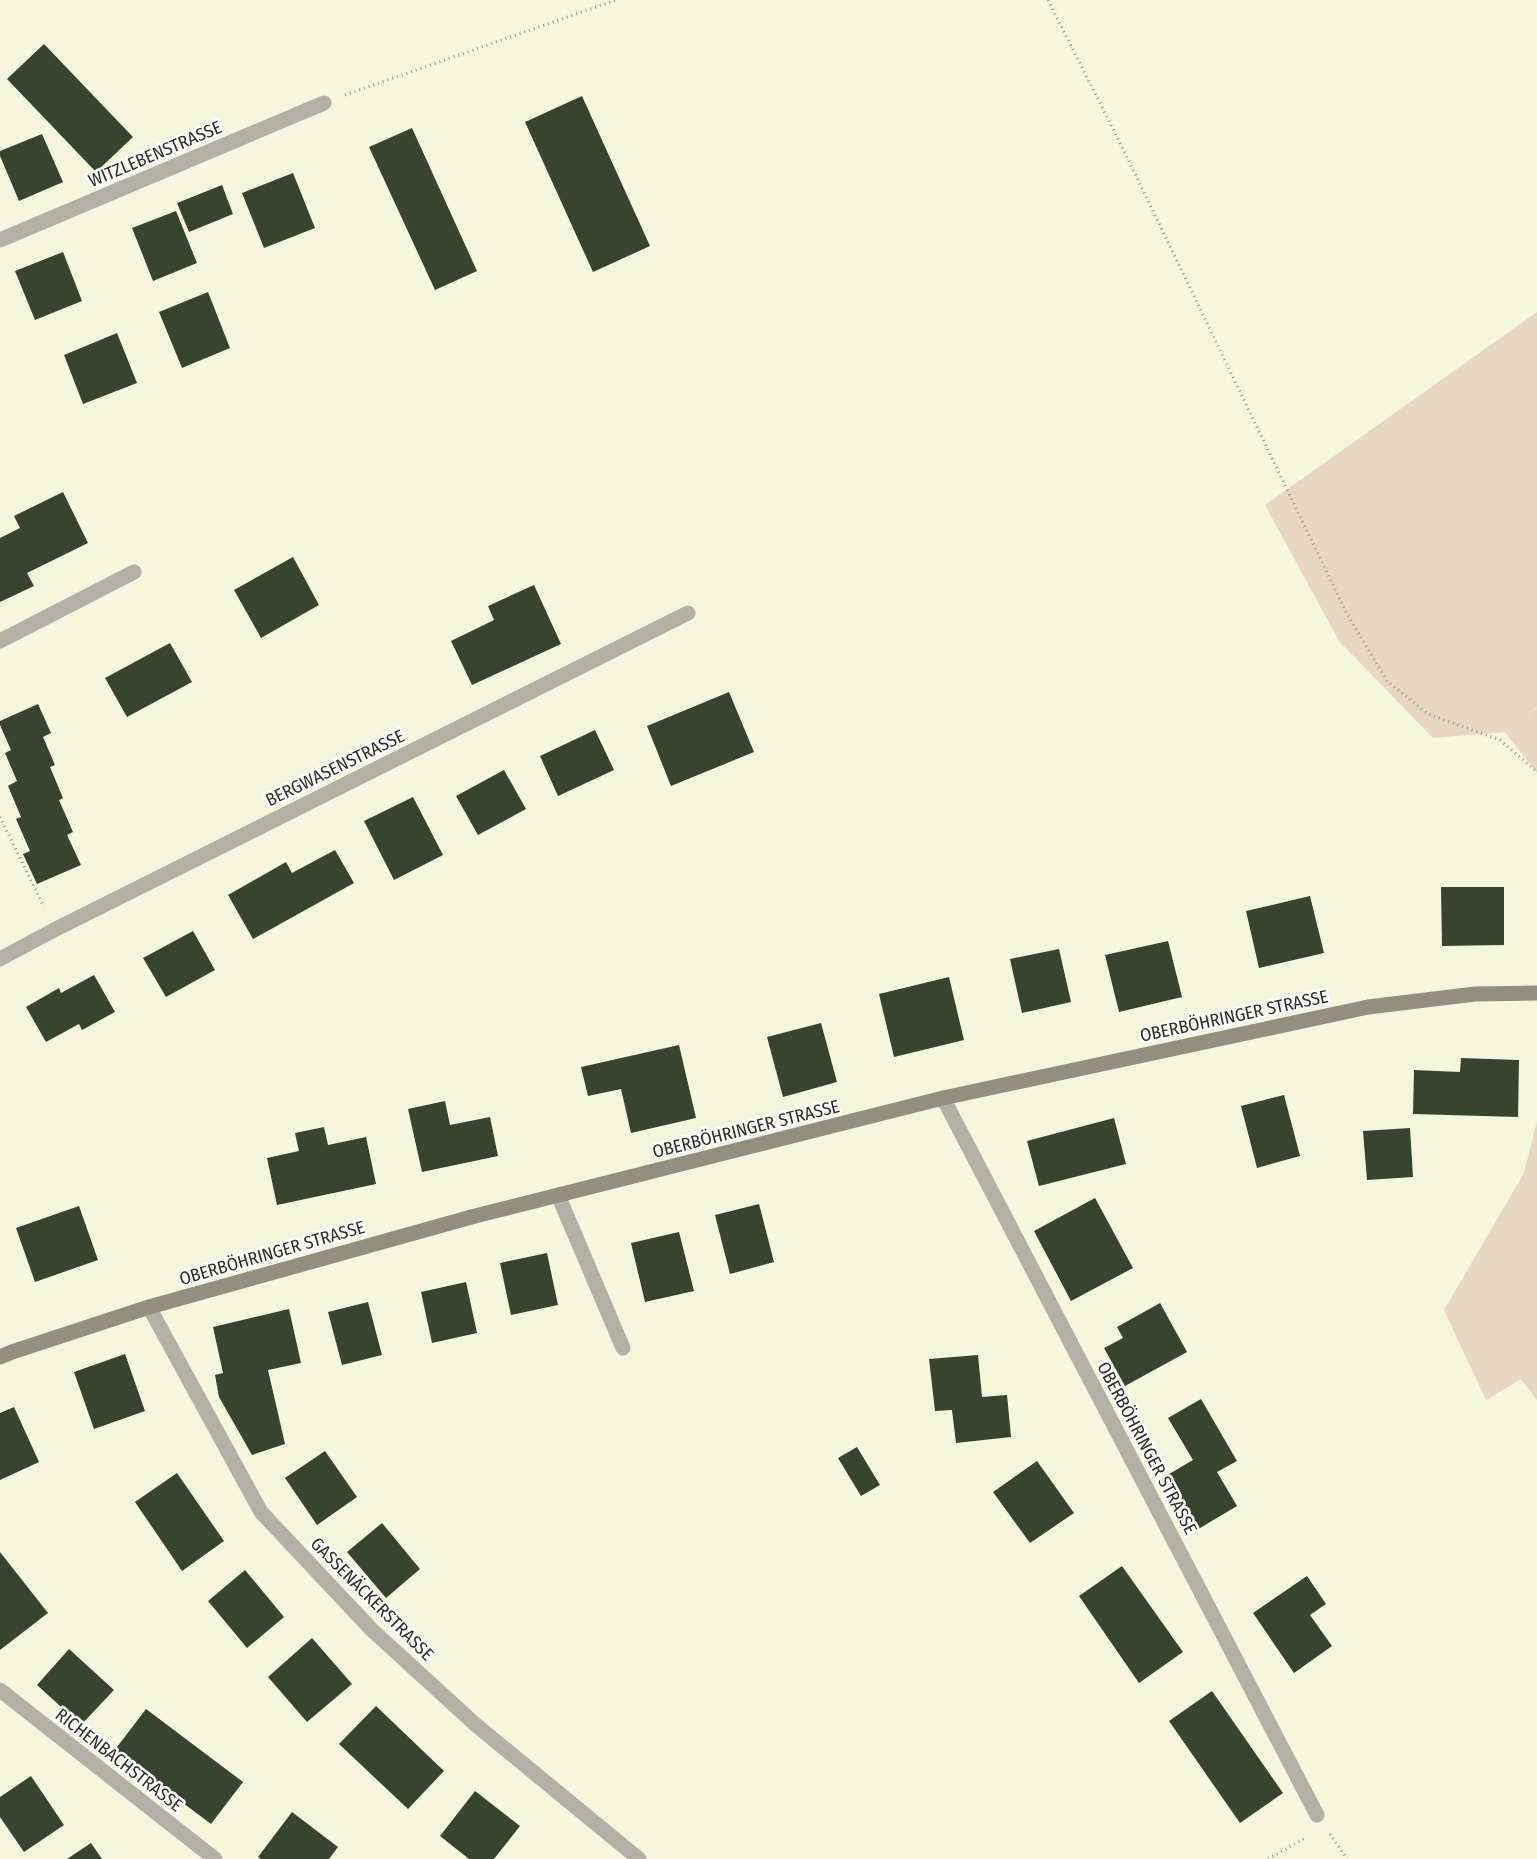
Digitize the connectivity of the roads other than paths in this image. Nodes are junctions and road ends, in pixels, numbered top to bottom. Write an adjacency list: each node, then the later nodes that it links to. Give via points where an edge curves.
1 (324, 103): 2 (street, WITZLEBENSTRASSE)
2 (0, 240)
3 (134, 572): 5 (street)
4 (688, 614): 6 (street, BERGWASENSTRASSE)
5 (0, 641)
6 (0, 959)
7 (1537, 993): 8 (street, OBERBÖHRINGER STRASSE, via 1475,994 1368,1007)
8 (943, 1098): 9 (street, OBERBÖHRINGER STRASSE); 14 (street, OBERBÖHRINGER STRASSE)
9 (558, 1195): 10 (street, OBERBÖHRINGER STRASSE); 11 (street)
10 (148, 1307): 12 (street, OBERBÖHRINGER STRASSE); 16 (street, GASSENÄCKERSTRASSE, via 262,1512 372,1630 476,1725)
11 (623, 1348)
12 (0, 1357)
13 (0, 1690): 15 (street, RICHENBACHSTRASSE)
14 (1317, 1815)
15 (209, 1857)
16 (638, 1859)

